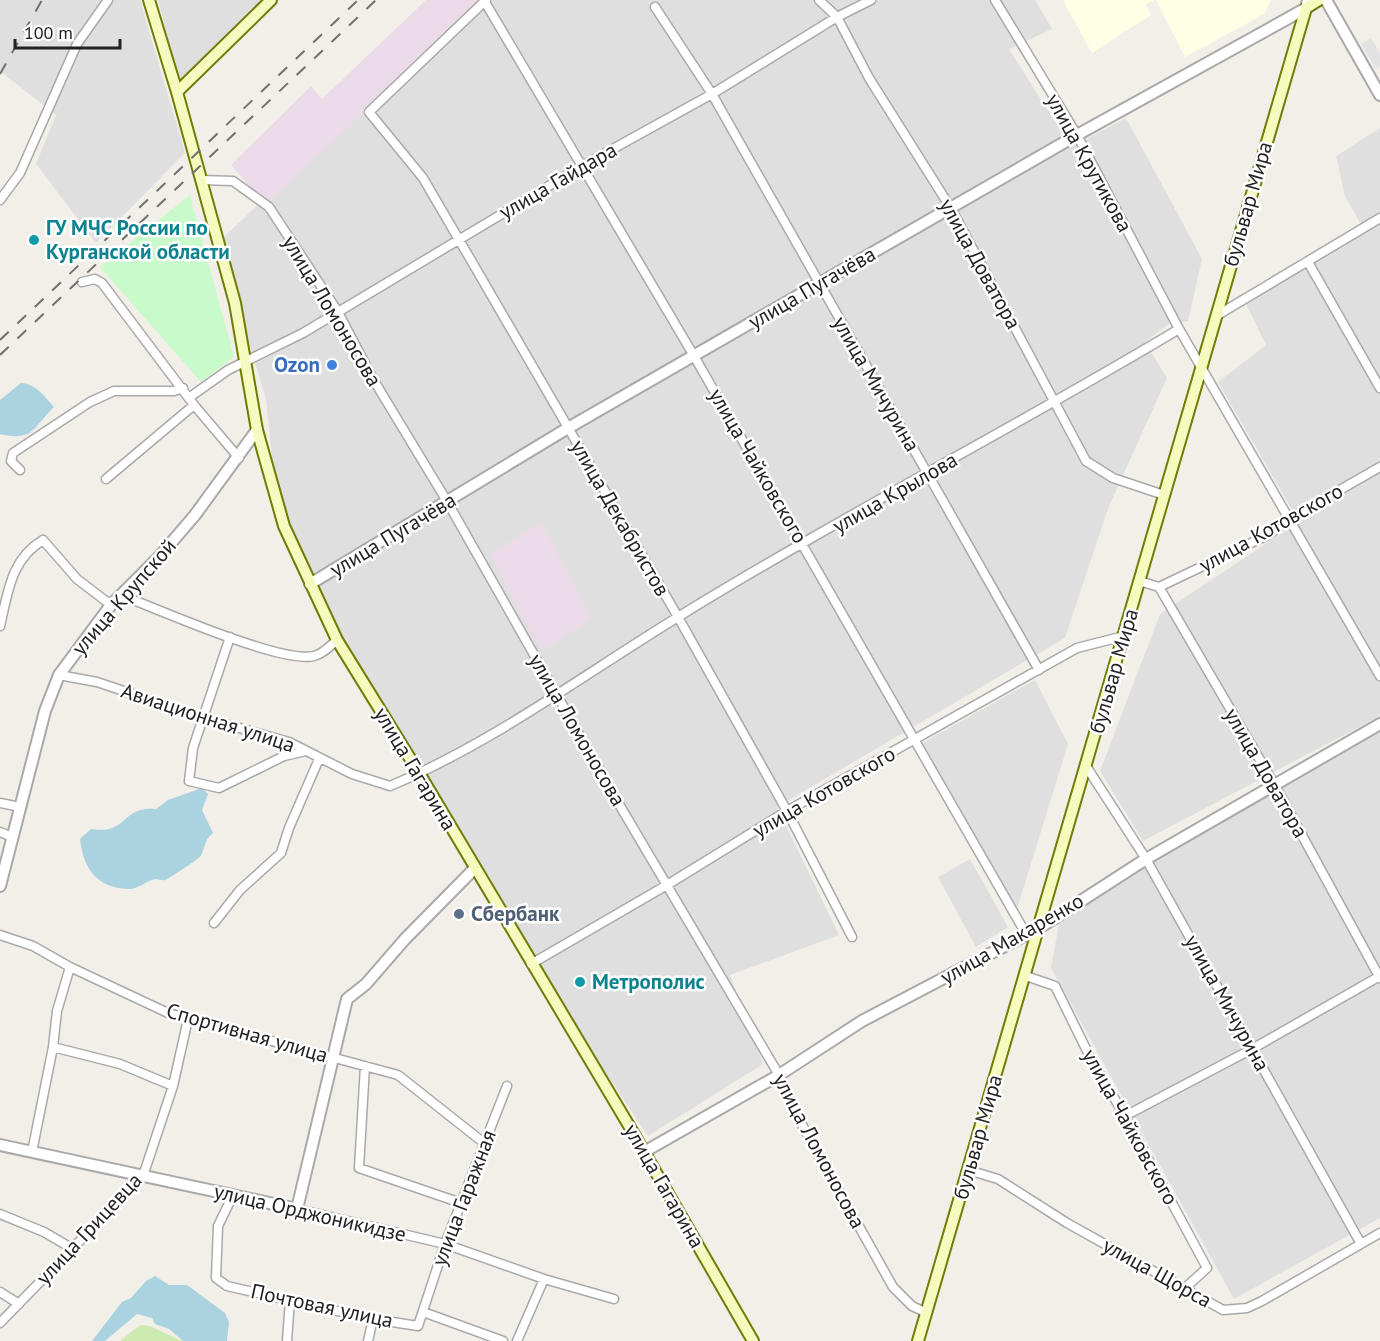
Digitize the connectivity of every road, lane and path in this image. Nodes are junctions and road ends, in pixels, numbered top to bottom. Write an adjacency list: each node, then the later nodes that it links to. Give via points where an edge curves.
1 (108, 0): 19 (street, via 77,44 20,173)
2 (149, 0): 13 (main road, улица Гагарина)
3 (271, 0): 13 (main road)
4 (819, 0): 12 (street, улица Доватора)
5 (871, 0): 12 (street, улица Гайдара)
6 (994, 0): 16 (street, улица Крутикова)
7 (1319, 0): 10 (main road, улица Пугачёва)
8 (1326, 0): 15 (street)
9 (486, 1): 17 (street, улица Чайковского); 22 (street, улица Декабристов, via 369,112 423,178)
10 (1307, 4): 16 (street, улица Пугачёва); 27 (main road, бульвар Мира)
11 (655, 7): 14 (street, улица Мичурина)
12 (837, 17): 14 (street, улица Гайдара); 20 (street, улица Доватора, via 869,78)
13 (177, 92): 18 (main road, улица Гагарина)
14 (712, 94): 17 (street, улица Гайдара); 25 (street, улица Мичурина)
15 (1380, 95)
16 (1077, 135): 20 (street, улица Пугачёва); 28 (street, улица Крутикова)
17 (582, 166): 22 (street, улица Гайдара); 29 (street, улица Чайковского)
18 (201, 180): 26 (street, улица Ломоносова, via 233,181 269,207); 30 (main road, улица Гагарина, via 235,303)
19 (0, 200)
20 (952, 210): 25 (street, улица Пугачёва); 35 (street, улица Доватора)
21 (1380, 218): 23 (street)
22 (459, 240): 26 (street, улица Гайдара); 37 (street, улица Декабристов)
23 (1308, 262): 27 (street); 33 (street)
24 (82, 282): 32 (street, via 95,279 102,283)
25 (819, 283): 29 (street, улица Пугачёва); 42 (street, улица Мичурина)
26 (338, 312): 30 (street, улица Гайдара); 45 (street, улица Ломоносова, via 373,379)
27 (1216, 316): 31 (main road, бульвар Мира)
28 (1179, 329): 31 (street); 35 (street, улица Крылова)
29 (694, 356): 37 (street, улица Пугачёва); 47 (street, улица Чайковского)
30 (246, 362): 34 (street, улица Гайдара, via 228,369); 38 (main road, улица Гагарина)
31 (1201, 368): 44 (main road, бульвар Мира); 46 (street)
32 (183, 388): 34 (street); 41 (street, via 114,391 90,402 13,453 11,461)
33 (1380, 388)
34 (190, 397): 36 (street)
35 (1055, 404): 42 (street, улица Крылова); 44 (street, улица Доватора, via 1086,461 1113,477)
36 (194, 405): 39 (street); 43 (street)
37 (568, 428): 45 (street, улица Пугачёва); 55 (street, улица Декабристов)
38 (257, 430): 39 (street, улица Крупской); 51 (main road, улица Гагарина, via 284,526)
39 (239, 458): 53 (street, улица Крупской, via 159,557)
40 (1380, 466): 46 (street, улица Котовского)
41 (20, 470)
42 (927, 474): 47 (street, улица Крылова); 60 (street, улица Мичурина)
43 (106, 479)
44 (1164, 495): 50 (main road, бульвар Мира)
45 (448, 503): 51 (street, улица Пугачёва); 63 (street, улица Ломоносова)
46 (1289, 519): 52 (street, улица Котовского, via 1261,539); 62 (street)
47 (803, 545): 55 (street, улица Крылова); 66 (street, улица Чайковского)
48 (0, 576): 49 (street)
49 (12, 576): 54 (street, via 28,549 43,540 77,579); 56 (street)
50 (1140, 581): 52 (street); 57 (main road, бульвар Мира)
51 (310, 584): 59 (main road, улица Гагарина)
52 (1160, 587): 71 (street, улица Доватора)
53 (121, 595): 54 (street, улица Крупской); 58 (street)
54 (111, 605): 61 (street, улица Крупской)
55 (678, 617): 63 (street, улица Крылова); 74 (street, улица Декабристов)
56 (0, 626)
57 (1124, 636): 60 (street, улица Котовского, via 1077,648); 69 (main road, бульвар Мира)
58 (230, 638): 59 (street, via 307,657 319,654); 64 (street)
59 (337, 640): 70 (main road, улица Гагарина)
60 (1039, 670): 66 (street, улица Котовского)
61 (59, 675): 64 (street, Авиационная улица, via 97,682); 73 (street, улица Крупской, via 45,711)
62 (1380, 676)
63 (558, 695): 70 (street, улица Крылова); 79 (street, улица Ломоносова)
64 (204, 718): 67 (street, Авиационная улица, via 289,742); 67 (street, via 193,748 189,780 219,788 284,756)
65 (1380, 724): 71 (street, улица Макаренко)
66 (914, 740): 74 (street, улица Котовского); 83 (street, улица Чайковского)
67 (307, 751): 68 (street, Авиационная улица)
68 (319, 759): 70 (street, Авиационная улица, via 390,786); 81 (street, via 281,853 240,890)
69 (1086, 766): 77 (street, улица Мичурина); 82 (main road, бульвар Мира)
70 (420, 773): 78 (main road, улица Гагарина)
71 (1274, 784): 77 (street, улица Макаренко); 89 (street, улица Доватора)
72 (0, 803): 73 (street)
73 (20, 807): 76 (street, улица Крупской)
74 (787, 811): 79 (street, улица Котовского); 85 (street, улица Декабристов)
75 (0, 832): 76 (street)
76 (12, 837): 80 (street, улица Крупской)
77 (1146, 859): 82 (street, улица Макаренко); 92 (street, улица Мичурина)
78 (474, 869): 86 (main road, улица Гагарина); 93 (street, via 366,984 347,999)
79 (667, 885): 86 (street, улица Котовского); 95 (street, улица Ломоносова)
80 (0, 886)
81 (214, 923)
82 (1039, 928): 83 (street, улица Макаренко); 88 (main road, бульвар Мира)
83 (1026, 934): 95 (street, улица Макаренко, via 862,1021)
84 (0, 935): 87 (street, Спортивная улица, via 33,945)
85 (852, 936)
86 (531, 964): 102 (main road, улица Гагарина)
87 (70, 967): 90 (street, Спортивная улица); 91 (street, via 57,1011)
88 (1026, 976): 98 (street, улица Чайковского, via 1055,986); 103 (main road, бульвар Мира)
89 (1380, 977): 92 (street)
90 (188, 1019): 93 (street, Спортивная улица); 96 (street, улица Грицевца)
91 (53, 1047): 96 (street, via 120,1064); 101 (street)
92 (1252, 1049): 98 (street); 111 (street, улица Мичурина)
93 (331, 1056): 94 (street, Спортивная улица); 107 (street)
94 (365, 1066): 99 (street, Спортивная улица, via 398,1075); 106 (street, via 359,1168)
95 (779, 1075): 102 (street, улица Макаренко); 120 (street, улица Ломоносова, via 801,1123 893,1287 912,1306)
96 (173, 1086): 104 (street, улица Грицевца)
97 (507, 1086): 99 (street, улица Гаражная)
98 (1125, 1116): 114 (street, улица Чайковского, via 1207,1268)
99 (484, 1143): 106 (street, улица Гаражная)
100 (0, 1145): 101 (street, улица Орджоникидзе)
101 (32, 1152): 104 (street, улица Орджоникидзе)
102 (644, 1152): 127 (main road, улица Гагарина)
103 (968, 1170): 114 (street, улица Щорса, via 998,1179 1067,1223); 120 (main road, бульвар Мира)
104 (143, 1176): 105 (street, улица Орджоникидзе); 112 (street, улица Грицевца)
105 (233, 1195): 107 (street, улица Орджоникидзе); 117 (street, Почтовая улица, via 218,1226 216,1278 227,1286)
106 (461, 1203): 110 (street, улица Гаражная)
107 (297, 1209): 110 (street, улица Орджоникидзе)
108 (0, 1214): 112 (street)
109 (1380, 1233): 111 (street, улица Щорса)
110 (445, 1244): 113 (street, улица Орджоникидзе); 119 (street, улица Гаражная)
111 (1361, 1244): 114 (street, улица Щорса, via 1247,1308 1223,1310)
112 (73, 1249): 118 (street, улица Грицевца)
113 (544, 1279): 116 (street, улица Орджоникидзе); 126 (street)
114 (1185, 1288)
115 (0, 1292): 118 (street)
116 (614, 1299)
117 (290, 1300): 121 (street, Почтовая улица); 123 (street)
118 (19, 1304): 122 (street, улица Грицевца)
119 (423, 1312): 121 (street, Почтовая улица, via 418,1326); 125 (street, Почтовая улица)
120 (927, 1313): 128 (main road, бульвар Мира)
121 (373, 1319): 124 (street)
122 (0, 1323)
123 (288, 1341)
124 (368, 1341)
125 (503, 1341)
126 (517, 1341)
127 (753, 1341)
128 (918, 1341)

